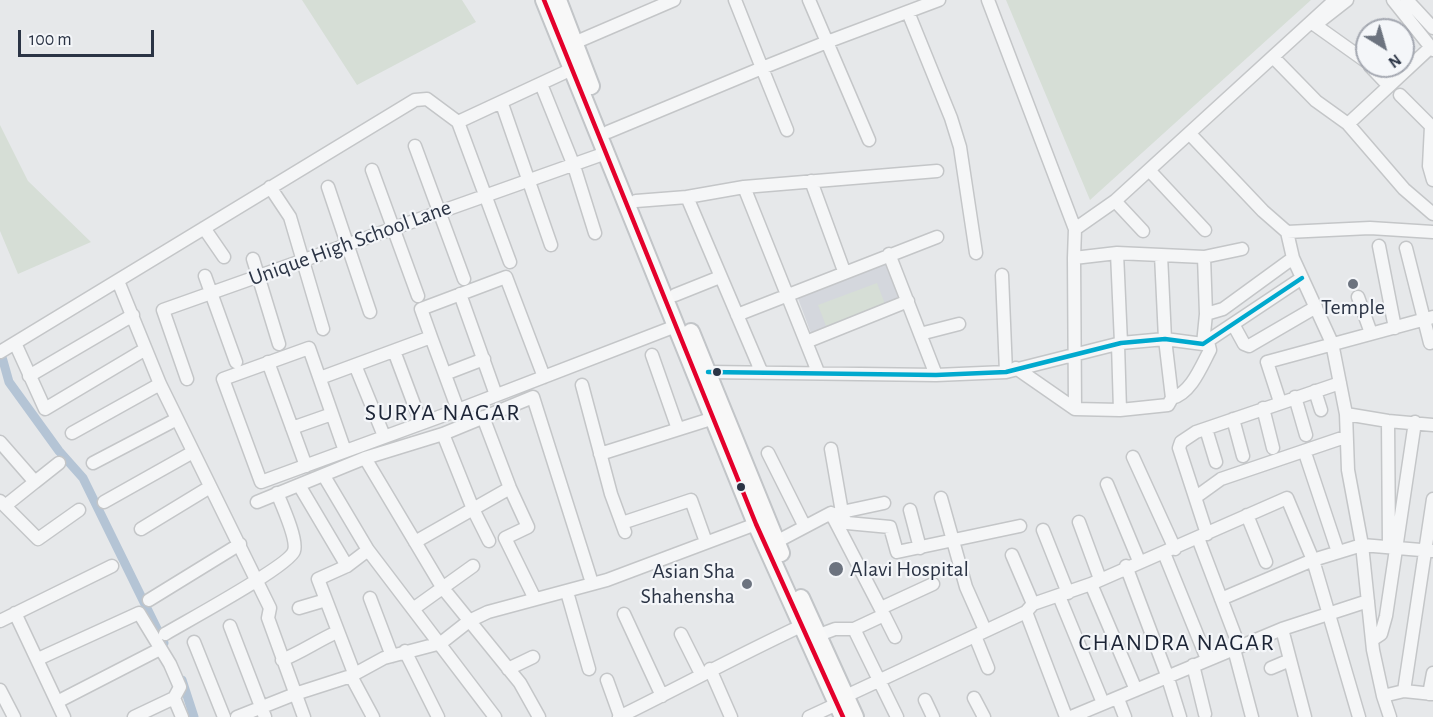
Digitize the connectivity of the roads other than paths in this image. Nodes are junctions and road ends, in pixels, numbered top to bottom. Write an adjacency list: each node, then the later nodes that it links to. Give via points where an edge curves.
1 (544, 0): 20 (main road)
2 (558, 0): 15 (main road)
3 (674, 0): 15 (street)
4 (735, 0): 19 (street)
5 (809, 0): 14 (street)
6 (939, 0): 12 (street)
7 (988, 0): 52 (street)
8 (1335, 0): 18 (street)
9 (1347, 0): 17 (street, via 1315,25)
10 (1393, 0): 16 (street)
11 (1407, 0): 13 (street)
12 (908, 12): 14 (street); 64 (street, via 957,138)
13 (1433, 28)
14 (827, 42): 19 (street); 31 (street)
15 (574, 44): 29 (main road)
16 (1432, 48): 23 (street)
17 (1355, 53)
18 (1273, 57): 27 (street, via 1316,101); 30 (street)
19 (762, 68): 28 (street); 29 (street)
20 (572, 69): 22 (street); 33 (main road)
21 (1381, 78): 23 (street)
22 (541, 84): 25 (street); 34 (street)
23 (1389, 86): 27 (street)
24 (1400, 95): 38 (street, via 1431,126 1429,166)
25 (502, 104): 26 (street); 39 (street)
26 (458, 122): 41 (street, via 422,98); 44 (street)
27 (1348, 124): 49 (street, via 1404,189)
28 (788, 130)
29 (608, 132): 46 (main road)
30 (1190, 134): 36 (street); 55 (street, via 1261,210)
31 (869, 140)
32 (416, 146): 48 (street)
33 (606, 153): 34 (street, Unique High School Lane); 76 (main road)
34 (574, 166): 39 (street, Unique High School Lane); 57 (street)
35 (372, 170): 51 (street)
36 (1149, 170): 47 (street); 53 (street)
37 (937, 171): 40 (street)
38 (1433, 180)
39 (529, 181): 44 (street, Unique High School Lane); 60 (street)
40 (811, 181): 43 (street); 75 (street)
41 (270, 187): 50 (street); 73 (street, via 290,217)
42 (328, 187): 59 (street)
43 (744, 187): 45 (street); 87 (street)
44 (484, 195): 48 (street, Unique High School Lane); 74 (street)
45 (687, 197): 46 (street); 80 (street)
46 (636, 201): 76 (main road)
47 (1115, 201): 52 (street); 54 (street)
48 (439, 212): 51 (street, Unique High School Lane); 82 (street)
49 (1433, 214)
50 (204, 228): 68 (street); 83 (street)
51 (394, 229): 59 (street, Unique High School Lane); 88 (street)
52 (1075, 229): 70 (street)
53 (1205, 230)
54 (1143, 231)
55 (1287, 232): 56 (street, via 1370,228); 71 (street)
56 (1433, 232)
57 (595, 233)
58 (937, 237): 66 (street)
59 (348, 244): 73 (street, Unique High School Lane); 92 (street)
60 (551, 245)
61 (1379, 246): 100 (street)
62 (1406, 248): 96 (street)
63 (1242, 249): 69 (street)
64 (976, 253)
65 (1117, 253): 67 (street); 70 (street); 111 (street)
66 (890, 254): 75 (street); 90 (street)
67 (1161, 255): 69 (street); 105 (street)
68 (224, 257)
69 (1204, 257): 93 (street)
70 (1074, 258): 116 (street)
71 (1293, 258): 81 (street); 93 (street, via 1223,309)
72 (253, 259): 79 (street)
73 (301, 260): 79 (street, Unique High School Lane); 101 (street)
74 (510, 262)
75 (844, 271): 87 (street)
76 (659, 274): 86 (main road); 99 (main road)
77 (1002, 275): 122 (street)
78 (205, 276): 84 (street)
79 (256, 277): 84 (street, Unique High School Lane); 110 (street)
80 (720, 277): 86 (street); 95 (street)
81 (1302, 278): 91 (street); 98 (street)
82 (464, 279)
83 (118, 281): 94 (street); 107 (street)
84 (210, 293): 119 (street); 131 (street, Unique High School Lane, via 163,310)
85 (460, 294): 104 (street, via 421,309); 118 (street); 129 (street, via 506,277)
86 (675, 295): 124 (main road)
87 (787, 295): 95 (street); 106 (street)
88 (418, 296)
89 (1358, 297): 102 (street)
90 (908, 301): 103 (street); 106 (street)
91 (1316, 307): 98 (street, via 1250,346); 112 (street)
92 (370, 312)
93 (1206, 314): 108 (street)
94 (133, 315): 113 (street); 128 (street)
95 (737, 315): 123 (street)
96 (1429, 319): 100 (street); 109 (street)
97 (959, 324): 103 (street)
98 (1233, 324): 108 (street)
99 (676, 326): 129 (street); 148 (main road)
100 (1395, 327): 102 (street)
101 (323, 329)
102 (1371, 333): 112 (street)
103 (920, 334): 127 (street)
104 (430, 337): 114 (street); 126 (street)
105 (1165, 339): 108 (street); 111 (street); 137 (street)
106 (806, 342): 125 (street)
107 (15, 343): 115 (street); 128 (street)
108 (1205, 343): 137 (street, via 1210,350 1199,371 1186,390)
109 (1430, 343)
110 (279, 344)
111 (1119, 344): 116 (street); 144 (street)
112 (1332, 344): 132 (street); 139 (street, via 1268,362)
113 (144, 350): 128 (street, via 45,409); 133 (street)
114 (394, 351): 121 (street); 153 (street)
115 (0, 352)
116 (1074, 354): 122 (street); 141 (street)
117 (652, 355): 156 (street)
118 (484, 359): 126 (street); 136 (street)
119 (236, 362)
120 (268, 362): 130 (street, via 309,348); 155 (street); 177 (street, via 224,379 261,482)
121 (355, 365): 130 (street); 161 (street)
122 (1011, 370): 127 (street); 141 (street)
123 (761, 371): 124 (street); 125 (street)
124 (708, 372): 208 (main road)
125 (818, 372): 127 (street)
126 (445, 374): 142 (street)
127 (936, 375)
128 (28, 376)
129 (544, 377): 136 (street)
130 (320, 378): 145 (street)
131 (187, 379)
132 (1340, 383): 135 (street); 146 (street)
133 (160, 384): 149 (street); 158 (street)
134 (582, 385): 170 (street)
135 (1315, 391): 138 (street); 143 (street)
136 (496, 395): 142 (street)
137 (1172, 398): 144 (street, via 1168,405)
138 (1295, 398): 139 (street); 160 (street)
139 (1281, 402): 140 (street)
140 (1263, 408): 150 (street); 164 (street)
141 (1075, 409): 144 (street)
142 (458, 410): 153 (street)
143 (1321, 410)
144 (1120, 411)
145 (332, 414): 155 (street); 166 (street)
146 (1347, 414): 151 (street); 162 (street)
147 (483, 417): 159 (street); 183 (street); 227 (street, via 533,397)
148 (714, 418): 156 (street); 198 (main road)
149 (177, 419): 167 (street); 176 (street)
150 (1233, 419): 157 (street); 171 (street)
151 (1388, 421): 152 (street); 212 (street)
152 (1415, 422): 154 (street); 212 (street)
153 (422, 423): 161 (street)
154 (1433, 425)
155 (292, 428): 177 (street)
156 (678, 429): 170 (street)
157 (1206, 429): 174 (street); 185 (street, via 1179,444)
158 (72, 432)
159 (443, 434): 173 (street); 192 (street)
160 (1306, 435)
161 (384, 436): 166 (street)
162 (1345, 437): 169 (street); 210 (street)
163 (0, 442): 179 (street)
164 (1273, 448)
165 (831, 449): 195 (street)
166 (345, 451): 177 (street)
167 (193, 452): 182 (street); 188 (street)
168 (768, 453): 199 (street)
169 (1305, 453): 185 (street, via 1221,479); 216 (street)
170 (600, 454): 207 (street, via 623,528 691,500)
171 (1243, 456)
172 (1133, 457): 214 (street)
173 (365, 458): 178 (street); 206 (street)
174 (1216, 462)
175 (59, 463): 179 (street)
176 (93, 463)
177 (306, 466)
178 (324, 476): 181 (street); 213 (street)
179 (35, 482): 190 (street)
180 (1107, 484): 219 (street)
181 (299, 485): 184 (street); 222 (street)
182 (210, 487): 201 (street); 209 (street)
183 (510, 488): 192 (street); 234 (street, via 528,527 505,538)
184 (278, 493): 189 (street); 225 (street, via 295,550)
185 (1196, 497): 203 (street)
186 (941, 498): 205 (street)
187 (1433, 499): 215 (street)
188 (104, 502)
189 (257, 502)
190 (2, 503): 193 (street, via 38,539)
191 (884, 503): 195 (street)
192 (473, 509): 204 (street); 206 (street)
193 (79, 510)
194 (910, 510): 211 (street)
195 (839, 514): 199 (street); 211 (street, via 847,523 890,527 897,552); 241 (street)
196 (1247, 515): 203 (street); 218 (street, via 1287,498); 220 (street)
197 (1079, 522): 226 (street)
198 (756, 524): 207 (street); 248 (main road)
199 (804, 525): 208 (street)
200 (1020, 526): 205 (street)
201 (141, 529)
202 (1043, 530): 231 (street)
203 (1203, 536): 214 (street); 233 (street)
204 (489, 541)
205 (952, 541): 211 (street); 252 (street)
206 (415, 542): 229 (street)
207 (706, 542): 227 (street)
208 (776, 542): 255 (main road)
209 (240, 544): 225 (street); 235 (street)
210 (1362, 545): 212 (street); 216 (street); 237 (street)
211 (920, 548)
212 (1393, 548): 215 (street); 257 (street, via 1383,630)
213 (368, 550): 222 (street); 240 (street)
214 (1169, 551): 219 (street); 266 (street)
215 (1428, 551): 282 (street)
216 (1338, 552): 218 (street)
217 (1012, 555): 239 (street)
218 (1313, 560): 233 (street); 242 (street)
219 (1139, 561): 224 (street)
220 (1266, 562)
221 (112, 566): 243 (street)
222 (347, 566): 236 (street, via 318,579)
223 (473, 566): 229 (street)
224 (1126, 566): 226 (street); 277 (street)
225 (257, 580): 253 (street); 267 (street, via 270,608 268,618)
226 (1095, 581): 231 (street); 281 (street)
227 (592, 583): 230 (street)
228 (933, 584): 241 (street)
229 (442, 587): 240 (street); 246 (street)
230 (567, 592): 234 (street); 273 (street)
231 (1063, 595): 239 (street); 292 (street)
232 (370, 598): 263 (street)
233 (1221, 598): 260 (street)
234 (535, 599): 246 (street)
235 (149, 600)
236 (326, 600): 238 (street); 251 (street)
237 (1368, 601): 242 (street); 257 (street)
238 (299, 608)
239 (1029, 608): 252 (street); 316 (street)
240 (413, 609): 259 (street)
241 (883, 612): 249 (street); 256 (street)
242 (1328, 612): 250 (street); 321 (street)
243 (15, 613): 245 (street); 265 (street)
244 (624, 614): 285 (street)
245 (0, 621)
246 (470, 621): 259 (street); 272 (street)
247 (230, 626): 294 (street)
248 (801, 626): 274 (street); 293 (main road)
249 (854, 629): 255 (street, via 835,629); 278 (street)
250 (1282, 629): 260 (street); 268 (street)
251 (337, 632): 267 (street); 276 (street)
252 (980, 633): 270 (street); 278 (street)
253 (165, 634)
254 (681, 634): 274 (street)
255 (819, 635): 293 (main road)
256 (894, 637)
257 (1372, 640): 286 (street)
258 (194, 642): 302 (street)
259 (441, 643): 262 (street); 307 (street)
260 (1237, 647): 266 (street); 319 (street)
261 (160, 649): 265 (street, via 141,615 136,613); 287 (street, via 178,681 180,689); 291 (street)
262 (405, 651): 263 (street); 306 (street)
263 (392, 656): 276 (street)
264 (533, 657): 272 (street)
265 (38, 658): 291 (street)
266 (1207, 659): 269 (street)
267 (282, 660): 283 (street)
268 (1290, 660): 271 (street); 320 (street)
269 (1193, 664): 277 (street); 295 (street)
270 (988, 668)
271 (1271, 668)
272 (508, 669): 308 (street)
273 (589, 669)
274 (705, 672): 285 (street); 310 (street)
275 (1433, 673): 284 (street)
276 (352, 675): 283 (street); 305 (street)
277 (1167, 675): 281 (street); 318 (street)
278 (879, 679): 293 (street); 313 (street)
279 (607, 680): 309 (street)
280 (0, 690): 298 (street)
281 (1136, 690): 289 (street)
282 (1404, 691): 284 (street); 286 (street)
283 (295, 694): 294 (street); 304 (street)
284 (1431, 694)
285 (662, 696): 309 (street)
286 (1383, 696): 297 (street)
287 (174, 698): 300 (street); 301 (street)
288 (974, 698): 315 (street)
289 (1118, 699): 292 (street); 317 (street)
290 (925, 700): 314 (street)
291 (57, 702): 299 (street)
292 (1103, 703): 296 (street)
293 (842, 706): 311 (street); 312 (main road)
294 (262, 712): 303 (street)
295 (1205, 714)
296 (1080, 716)
297 (1387, 716)
298 (14, 717)
299 (64, 717)
300 (134, 717)
301 (182, 717)
302 (224, 717)
303 (237, 717)
304 (304, 717)
305 (372, 717)
306 (438, 717)
307 (495, 717)
308 (539, 717)
309 (619, 717)
310 (731, 717)
311 (809, 717)
312 (855, 717)
313 (897, 717)
314 (933, 717)
315 (984, 717)
316 (1066, 717)
317 (1125, 717)
318 (1180, 717)
319 (1252, 717)
320 (1305, 717)
321 (1359, 717)

